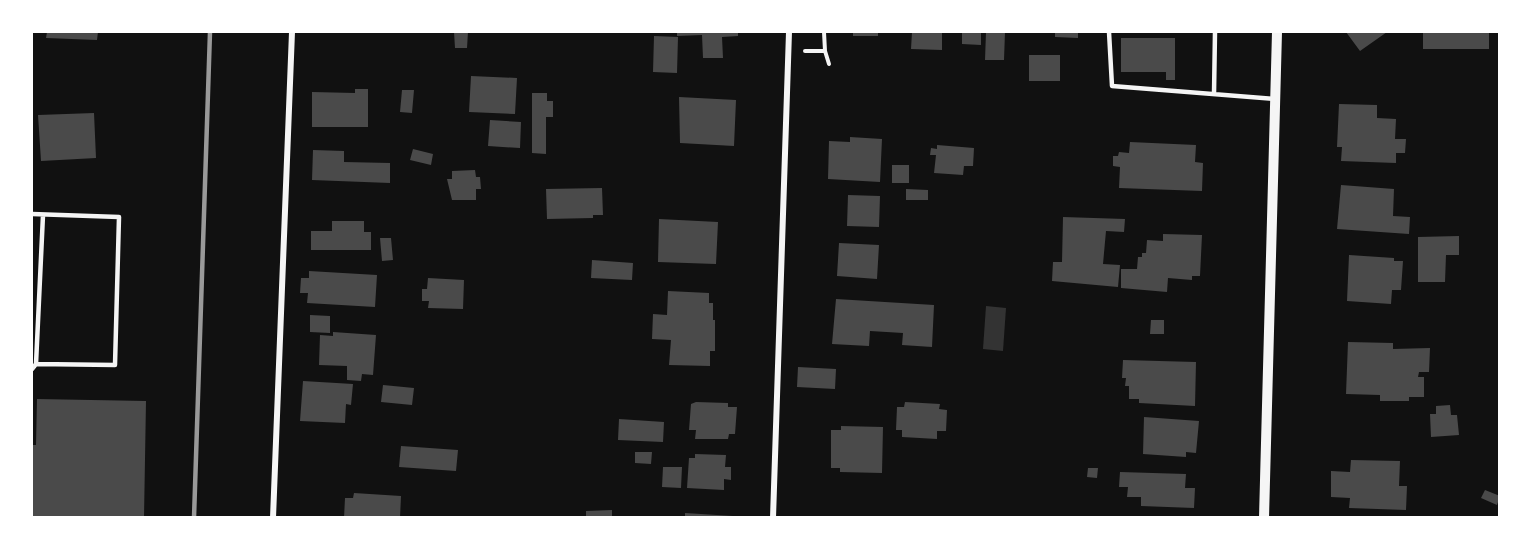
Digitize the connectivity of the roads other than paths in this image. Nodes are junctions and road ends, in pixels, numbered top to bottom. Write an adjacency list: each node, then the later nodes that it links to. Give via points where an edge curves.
1 (292, 32): 12 (street)
2 (789, 32): 13 (street)
3 (1109, 32): 6 (lane, via 1112,86)
4 (1215, 32): 6 (lane)
5 (1277, 32): 7 (street)
6 (1214, 94): 7 (lane)
7 (1275, 99): 14 (street)
8 (32, 214): 9 (lane)
9 (44, 215): 10 (lane); 10 (lane, via 119,217 115,365)
10 (36, 364): 11 (lane)
11 (32, 369)
12 (273, 518)
13 (773, 518)
14 (1264, 518)

